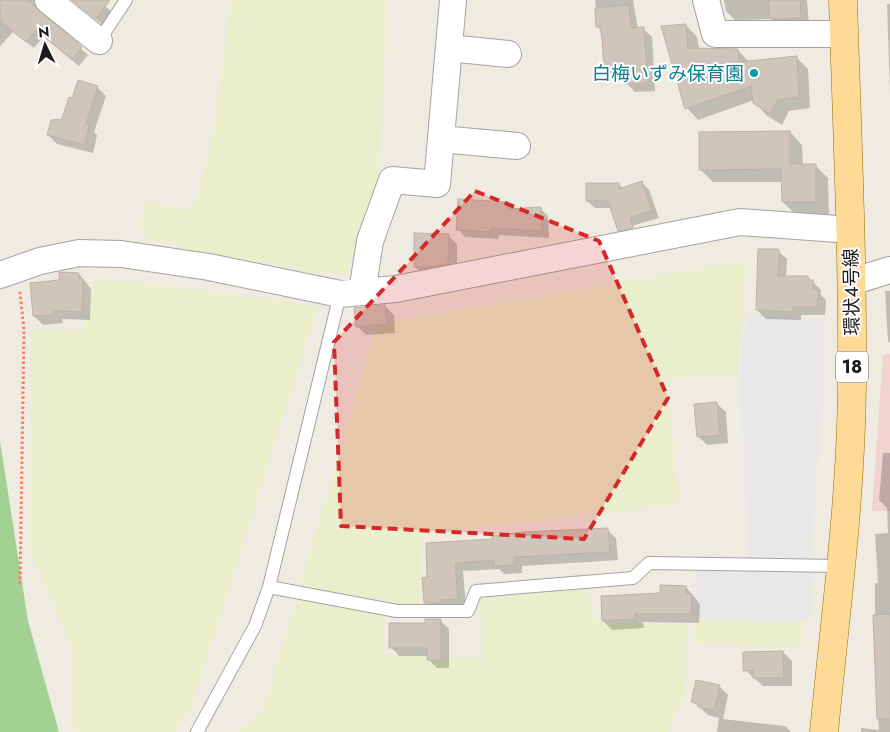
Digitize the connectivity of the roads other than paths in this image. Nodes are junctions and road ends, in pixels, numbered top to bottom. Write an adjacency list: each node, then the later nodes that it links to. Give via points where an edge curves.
1 (48, 0): 7 (street)
2 (126, 0): 7 (lane)
3 (453, 0): 8 (street)
4 (706, 0): 6 (street, via 715,34)
5 (843, 0): 6 (main road, 環状4号線 / 18)
6 (844, 34): 12 (main road, 環状4号線 / 18)
7 (99, 41)
8 (449, 48): 9 (street); 10 (street)
9 (508, 54)
10 (441, 139): 11 (street); 16 (street, via 437,184 392,180)
11 (517, 146)
12 (851, 230): 15 (main road, 環状4号線 / 18); 16 (street, via 740,222 396,289)
13 (890, 270): 15 (street)
14 (9, 272): 16 (street, via 79,253 121,254)
15 (851, 282): 17 (main road, 環状4号線 / 18, via 852,387)
16 (351, 293): 18 (lane)
17 (839, 566): 18 (lane, via 649,563 633,578 476,590 468,611 397,611); 20 (main road, 環状4号線 / 18)
18 (269, 587): 19 (lane, via 256,626)
19 (197, 732)
20 (824, 732)

